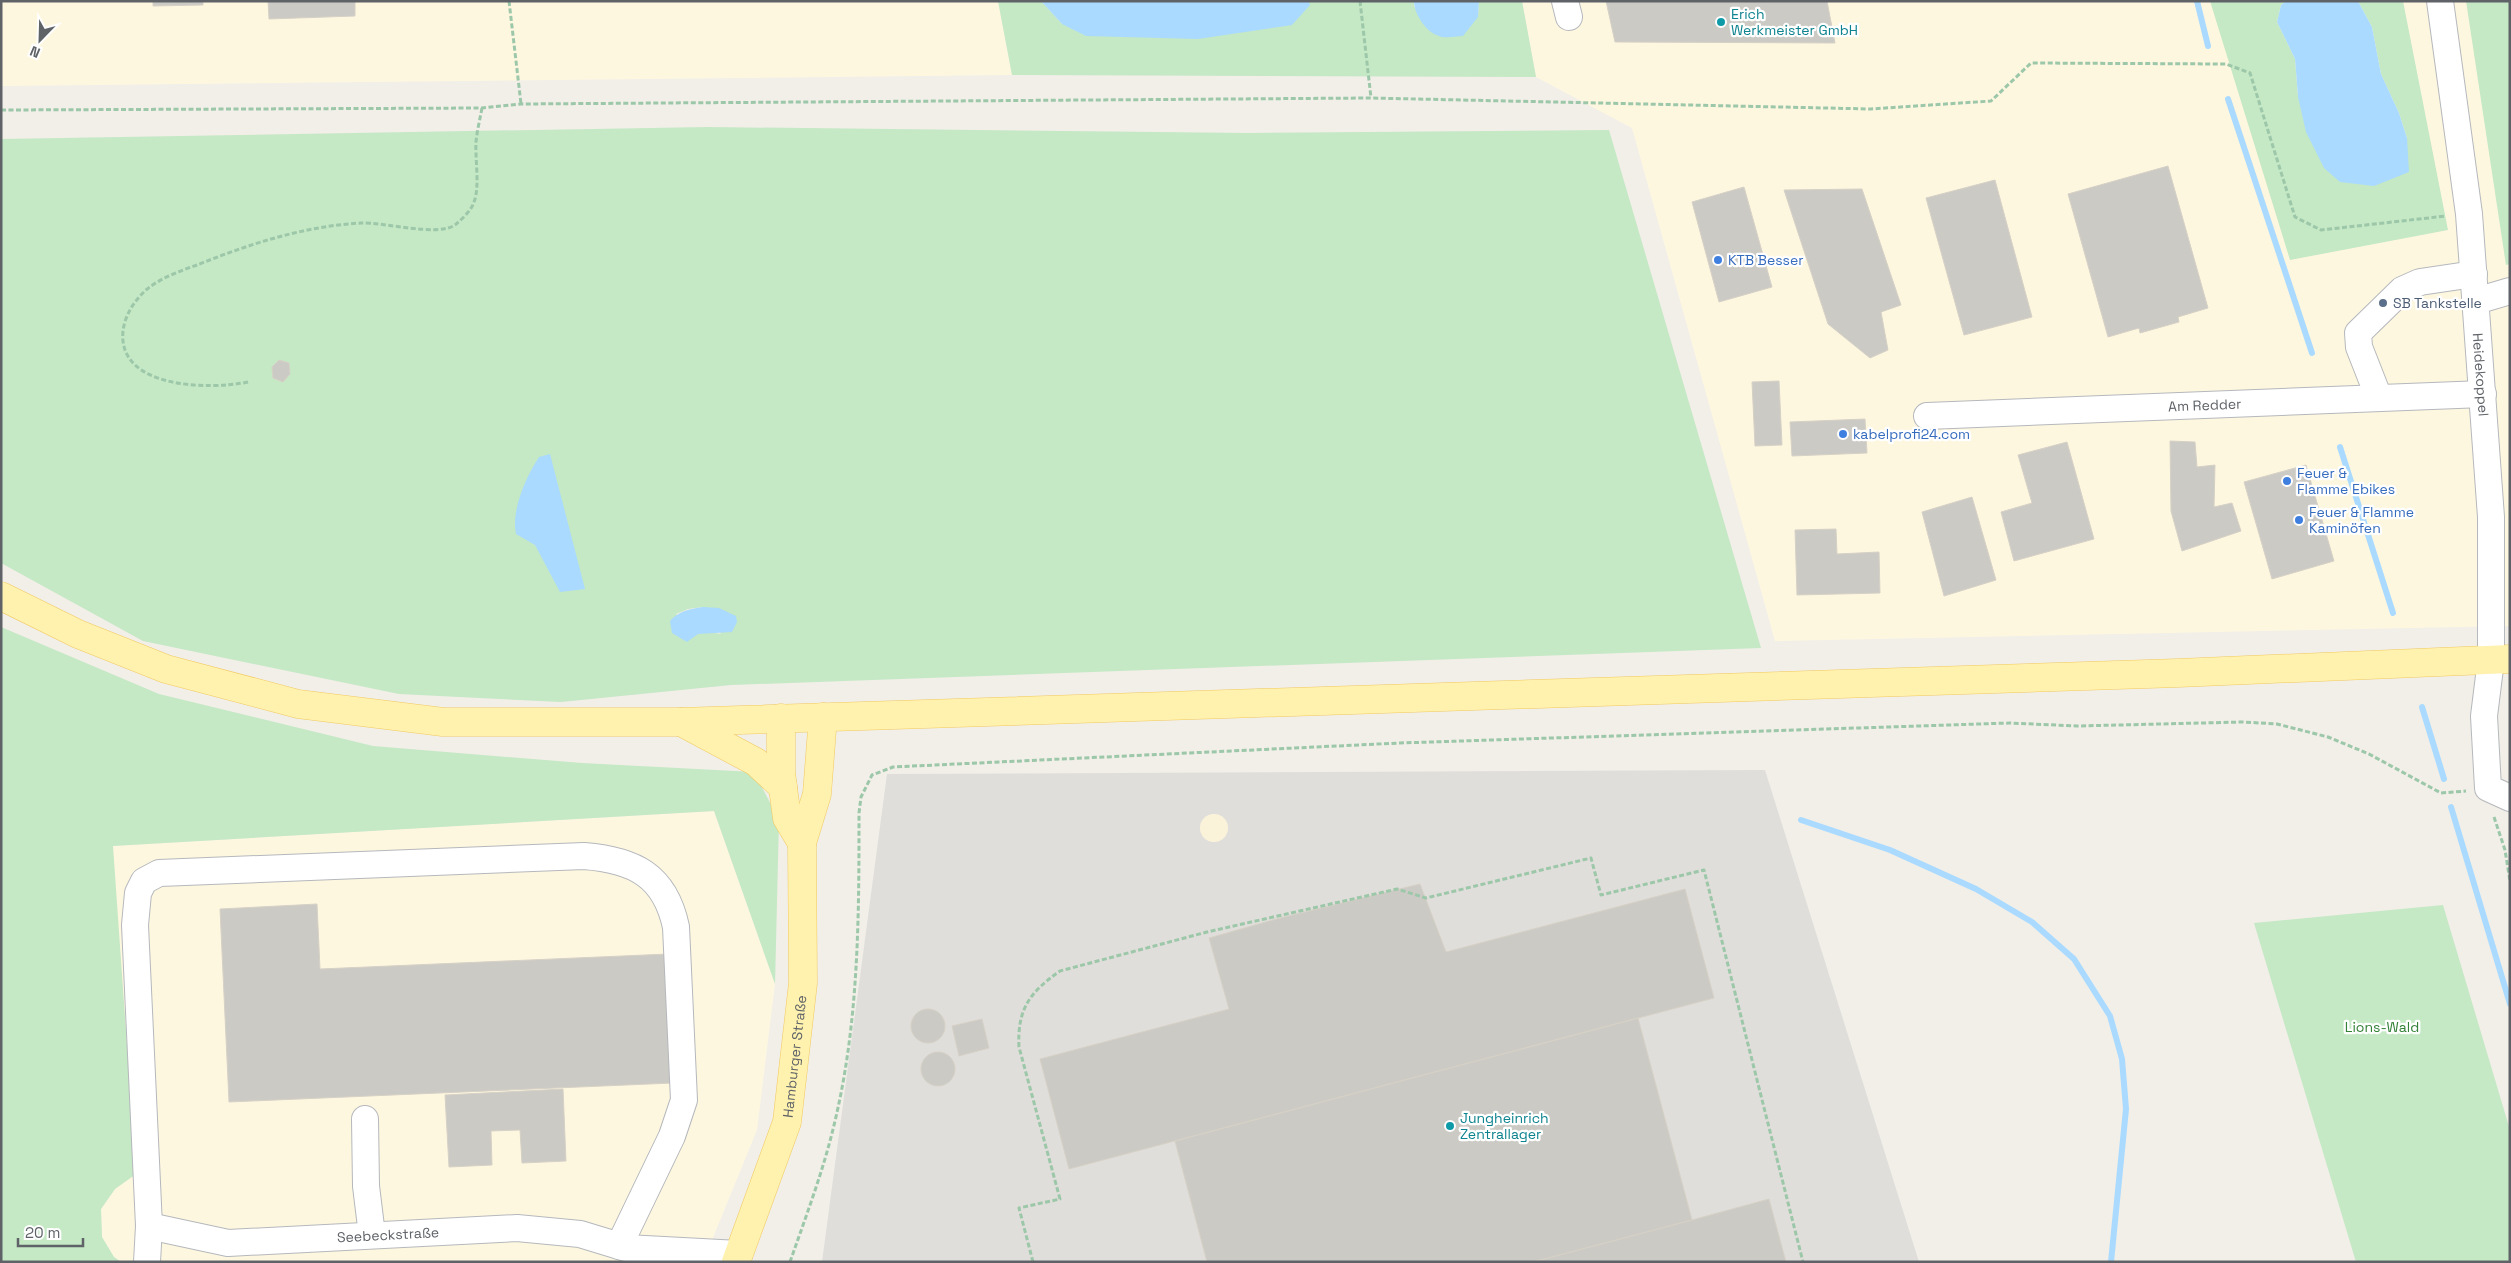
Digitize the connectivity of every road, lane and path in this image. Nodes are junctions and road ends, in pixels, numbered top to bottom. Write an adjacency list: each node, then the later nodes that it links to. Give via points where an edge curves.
1 (509, 1): 5 (path)
2 (1360, 1): 4 (path)
3 (2440, 1): 8 (street, Heidekoppel)
4 (1371, 98): 5 (path); 8 (path, via 1871,108 1992,102 2031,63 2226,64 2250,73 2295,217 2322,230)
5 (521, 104): 6 (path)
6 (482, 108): 7 (path); 12 (path, via 476,141 475,202 452,226 435,229 363,223 332,226 275,239 173,274 147,290 124,318 122,338 128,357 146,373 192,386 230,386)
7 (1, 110)
8 (2469, 214): 9 (street, Heidekoppel)
9 (2474, 274): 11 (street, Heidekoppel); 14 (street, via 2420,282 2402,290 2358,332 2359,347)
10 (2510, 291): 11 (street)
11 (2476, 301): 13 (street, Heidekoppel)
12 (248, 382)
13 (2482, 394): 14 (street, Am Redder); 16 (street, Heidekoppel)
14 (2379, 398): 15 (street, Am Redder)
15 (1927, 416)
16 (2491, 560): 17 (street); 19 (street, Heidekoppel)
17 (2510, 580)
18 (1, 596): 22 (main road, via 78,634 166,669 298,704 443,722)
19 (2500, 660): 20 (main road); 25 (street, Heidekoppel, via 2484,716)
20 (823, 716): 21 (main road); 26 (main road, Hamburger Straße, via 817,794)
21 (781, 718): 22 (main road); 23 (main road)
22 (679, 722): 23 (main road, via 756,762)
23 (783, 788): 26 (main road, via 787,818)
24 (2441, 793): 34 (path, via 2369,754 2328,737 2277,724 2242,722 2077,726 2010,723 1410,742 893,767 872,775 862,797 856,985 846,1060 836,1122)
25 (2499, 793): 27 (path, via 2494,818 2506,850)
26 (802, 843): 32 (main road, Hamburger Straße, via 804,983 787,1122)
27 (2510, 881)
28 (365, 1119): 30 (street, via 366,1186)
29 (149, 1226): 30 (street, Seebeckstraße, via 228,1243); 31 (street, via 134,925 138,892 144,881 159,873 605,857 629,864 648,875 672,905 676,927 684,1100); 33 (street)
30 (372, 1235): 31 (street, Seebeckstraße, via 517,1228 580,1234)
31 (630, 1252): 32 (street, Seebeckstraße)
32 (738, 1258)
33 (147, 1262)
34 (790, 1262)
35 (1033, 1262): 36 (path, via 1019,1208 1060,1199 1019,1047 1018,1027 1026,1005 1040,984 1060,971 1207,932 1397,889 1426,898 1591,858 1601,896 1704,870)
36 (1803, 1262)

